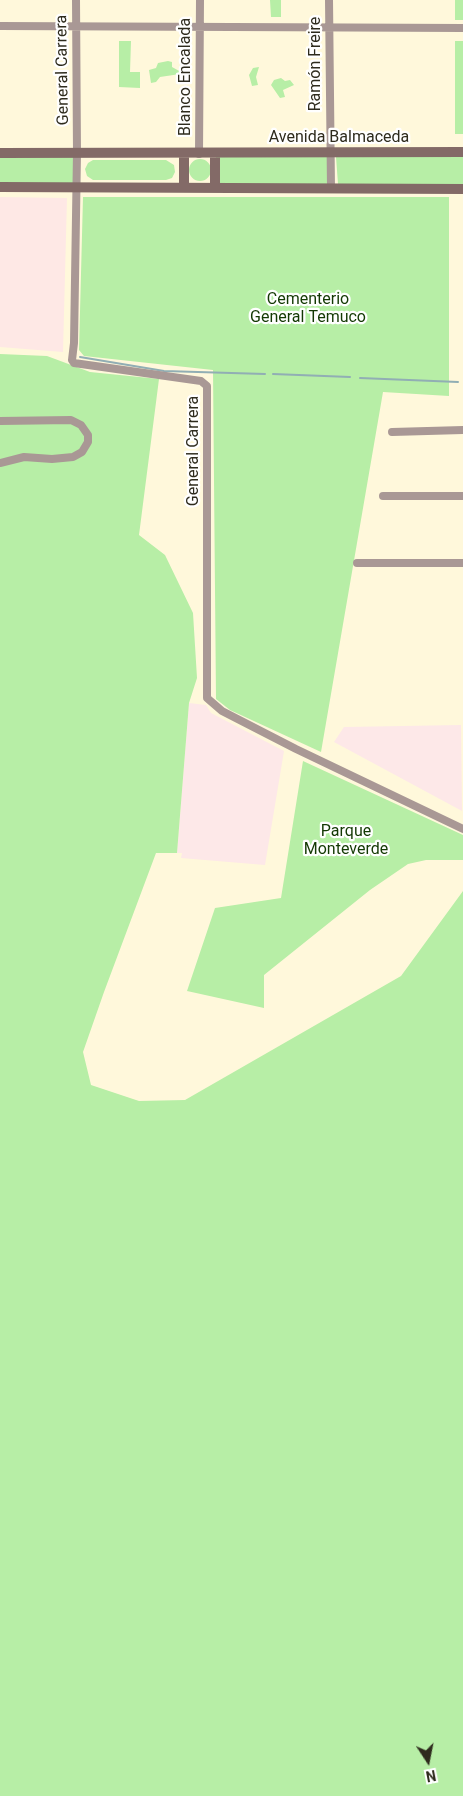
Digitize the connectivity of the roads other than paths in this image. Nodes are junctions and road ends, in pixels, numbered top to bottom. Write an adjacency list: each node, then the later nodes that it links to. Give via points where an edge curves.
1 (76, 0): 6 (street, General Carrera)
2 (200, 0): 4 (street, Blanco Encalada)
3 (330, 0): 7 (street, Ramón Freire)
4 (200, 25): 6 (street); 7 (street); 14 (street, Blanco Encalada)
5 (0, 26): 6 (street)
6 (76, 26): 11 (street, General Carrera)
7 (329, 26): 8 (street); 12 (street, Ramón Freire)
8 (463, 28)
9 (463, 152): 12 (main road, Avenida Balmaceda)
10 (0, 153): 11 (main road, Avenida Balmaceda)
11 (77, 153): 13 (main road, Avenida Balmaceda); 17 (street, General Carrera)
12 (330, 153): 15 (main road, Avenida Balmaceda); 20 (street, Ramón Freire)
13 (184, 154): 14 (main road, Avenida Balmaceda); 18 (main road)
14 (200, 154): 15 (main road, Avenida Balmaceda)
15 (215, 154): 19 (main road)
16 (0, 187): 17 (main road)
17 (77, 187): 18 (main road); 30 (street, General Carrera, via 72,360 74,363 201,381 207,386 206,694 210,702 222,712)
18 (184, 188): 19 (main road)
19 (215, 188): 20 (main road)
20 (331, 188): 21 (main road)
21 (463, 189)
22 (0, 421): 25 (street, via 71,420 81,425 88,435 88,442 82,452 73,457 24,457)
23 (463, 430): 24 (street)
24 (392, 432)
25 (0, 463)
26 (383, 496): 27 (street)
27 (463, 496)
28 (357, 563): 29 (street)
29 (463, 563)
30 (463, 829)

